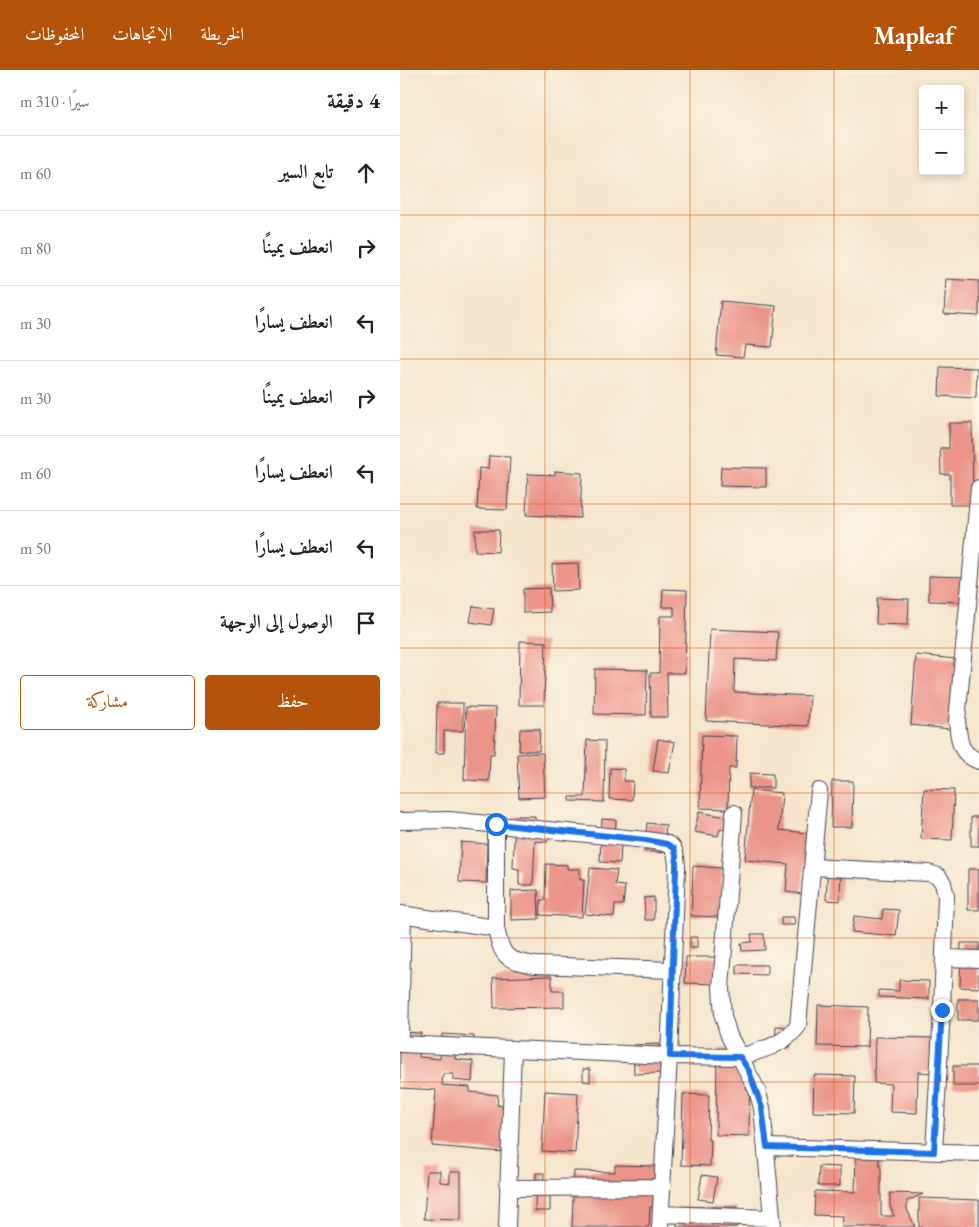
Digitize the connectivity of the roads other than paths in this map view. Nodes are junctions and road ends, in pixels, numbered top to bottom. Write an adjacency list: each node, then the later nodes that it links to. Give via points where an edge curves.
1 (979, 488): 2 (street, via 957,721 960,744 968,757)
2 (979, 761)
3 (819, 791): 7 (street)
4 (734, 813): 17 (street, via 721,988 723,1016)
5 (400, 821): 6 (street, via 449,820)
6 (496, 824): 9 (street); 12 (street, via 646,840 674,848)
7 (812, 867): 10 (street, via 938,876 946,896); 17 (street, via 798,1026 791,1036 774,1046)
8 (402, 914): 9 (street); 13 (street)
9 (496, 928): 12 (street, via 500,948 514,961 535,965)
10 (944, 958): 11 (street); 19 (street)
11 (979, 959)
12 (673, 970): 16 (street)
13 (400, 1034)
14 (400, 1044): 15 (street)
15 (513, 1050): 16 (street); 22 (street)
16 (670, 1056): 17 (street); 21 (street)
17 (740, 1057): 18 (street, via 762,1108)
18 (767, 1147): 19 (street); 24 (street)
19 (934, 1152): 20 (street)
20 (979, 1153)
21 (662, 1187): 22 (street); 23 (street)
22 (508, 1188): 25 (street)
23 (660, 1220): 24 (street)
24 (772, 1222)
25 (507, 1227)

